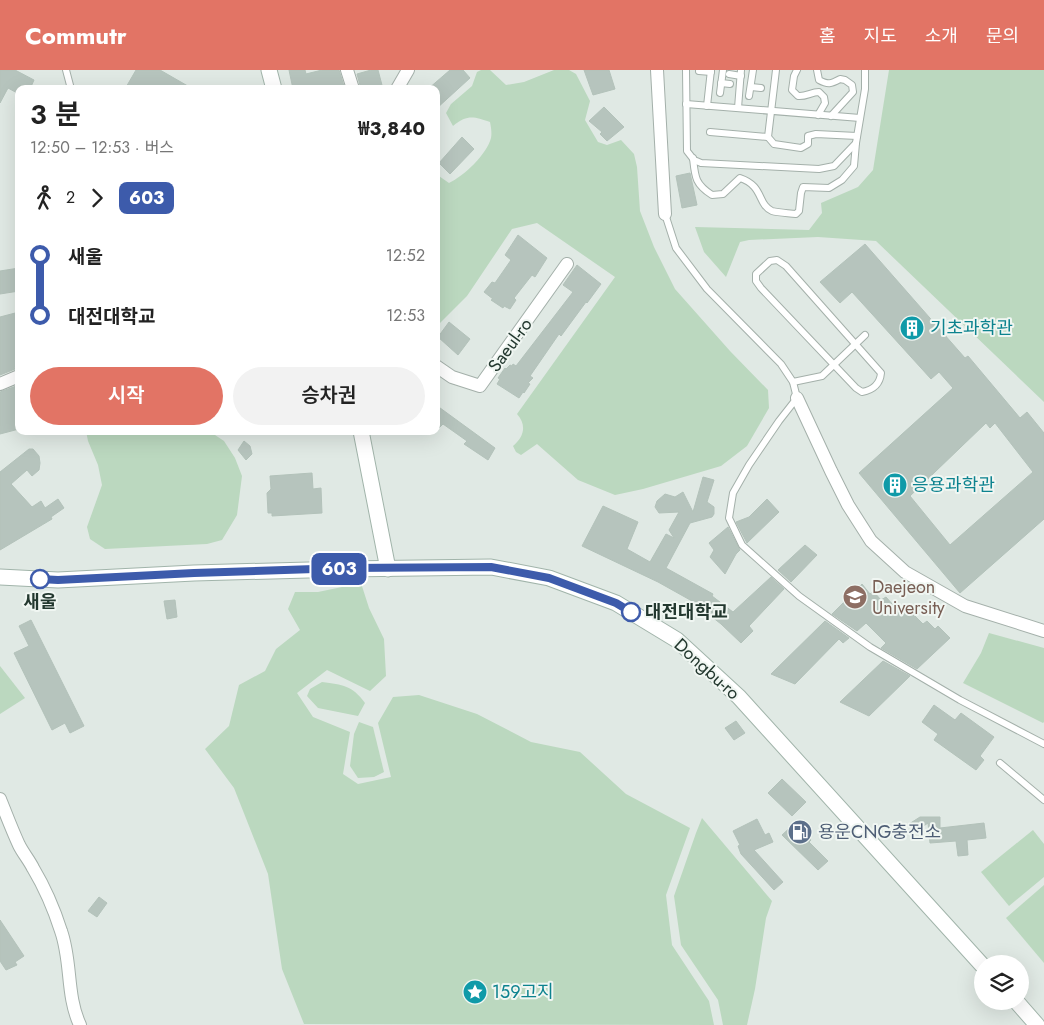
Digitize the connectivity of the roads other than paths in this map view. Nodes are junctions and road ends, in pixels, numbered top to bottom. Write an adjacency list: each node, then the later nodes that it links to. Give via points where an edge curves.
1 (66, 70): 18 (lane)
2 (269, 70): 19 (main road)
3 (347, 70): 20 (street)
4 (408, 70): 21 (street)
5 (658, 70): 37 (street)
6 (686, 70): 26 (lane)
7 (753, 70): 22 (lane)
8 (776, 70): 29 (lane)
9 (797, 70): 30 (lane, via 792,90 798,96 819,92 824,97 825,103)
10 (817, 70): 31 (lane, via 819,80 826,84 840,79 852,84 853,92)
11 (865, 70): 32 (lane, via 866,88)
12 (699, 71): 13 (lane)
13 (711, 71): 27 (lane)
14 (726, 72): 15 (lane); 16 (lane)
15 (741, 73): 28 (lane)
16 (721, 83): 17 (lane); 24 (lane)
17 (730, 84)
18 (69, 85)
19 (273, 85)
20 (352, 85)
21 (399, 85)
22 (751, 86): 23 (lane); 25 (lane)
23 (761, 88)
24 (720, 93)
25 (750, 96)
26 (686, 104): 27 (lane); 36 (lane, via 687,151)
27 (708, 106): 28 (lane)
28 (738, 108): 29 (lane)
29 (771, 111): 30 (lane); 34 (lane)
30 (818, 115): 31 (lane)
31 (831, 116): 32 (lane)
32 (860, 118): 35 (lane)
33 (710, 132): 34 (lane)
34 (768, 137): 35 (lane, via 774,144 801,148 808,144 808,136 816,134)
35 (857, 140): 36 (lane, via 834,166 819,169 701,163); 36 (lane, via 854,166 842,180 829,188 803,187 796,214 772,211 750,181 740,178 723,194 712,195 701,188)
36 (693, 158)
37 (665, 214): 44 (lane, via 676,248 707,289 781,364)
38 (567, 264): 42 (street, Saeul-ro, via 480,386 452,377)
39 (865, 335): 40 (lane)
40 (856, 344): 41 (lane); 41 (lane, via 881,373 881,380 871,390 862,392); 41 (lane, via 786,266 777,260 770,261 756,274 761,288)
41 (834, 365): 44 (lane, via 822,376)
42 (440, 369)
43 (15, 378): 45 (street)
44 (793, 382): 46 (lane)
45 (0, 384)
46 (798, 398): 50 (street, via 848,505 871,541 905,572 965,606); 51 (lane, via 779,421 732,494 729,518 742,545 799,596 870,648)
47 (362, 435): 48 (main road)
48 (388, 569): 49 (main road, Dongbu-ro, via 58,580); 55 (main road, Dongbu-ro, via 491,567 549,578 616,603 677,640 739,697)
49 (0, 577)
50 (1044, 630)
51 (1044, 744)
52 (1000, 763): 54 (lane)
53 (0, 799): 57 (street, via 20,846 53,907 68,954 72,1002)
54 (1044, 800)
55 (974, 956)
56 (1024, 1010): 58 (main road)
57 (80, 1025)
58 (1037, 1025)

